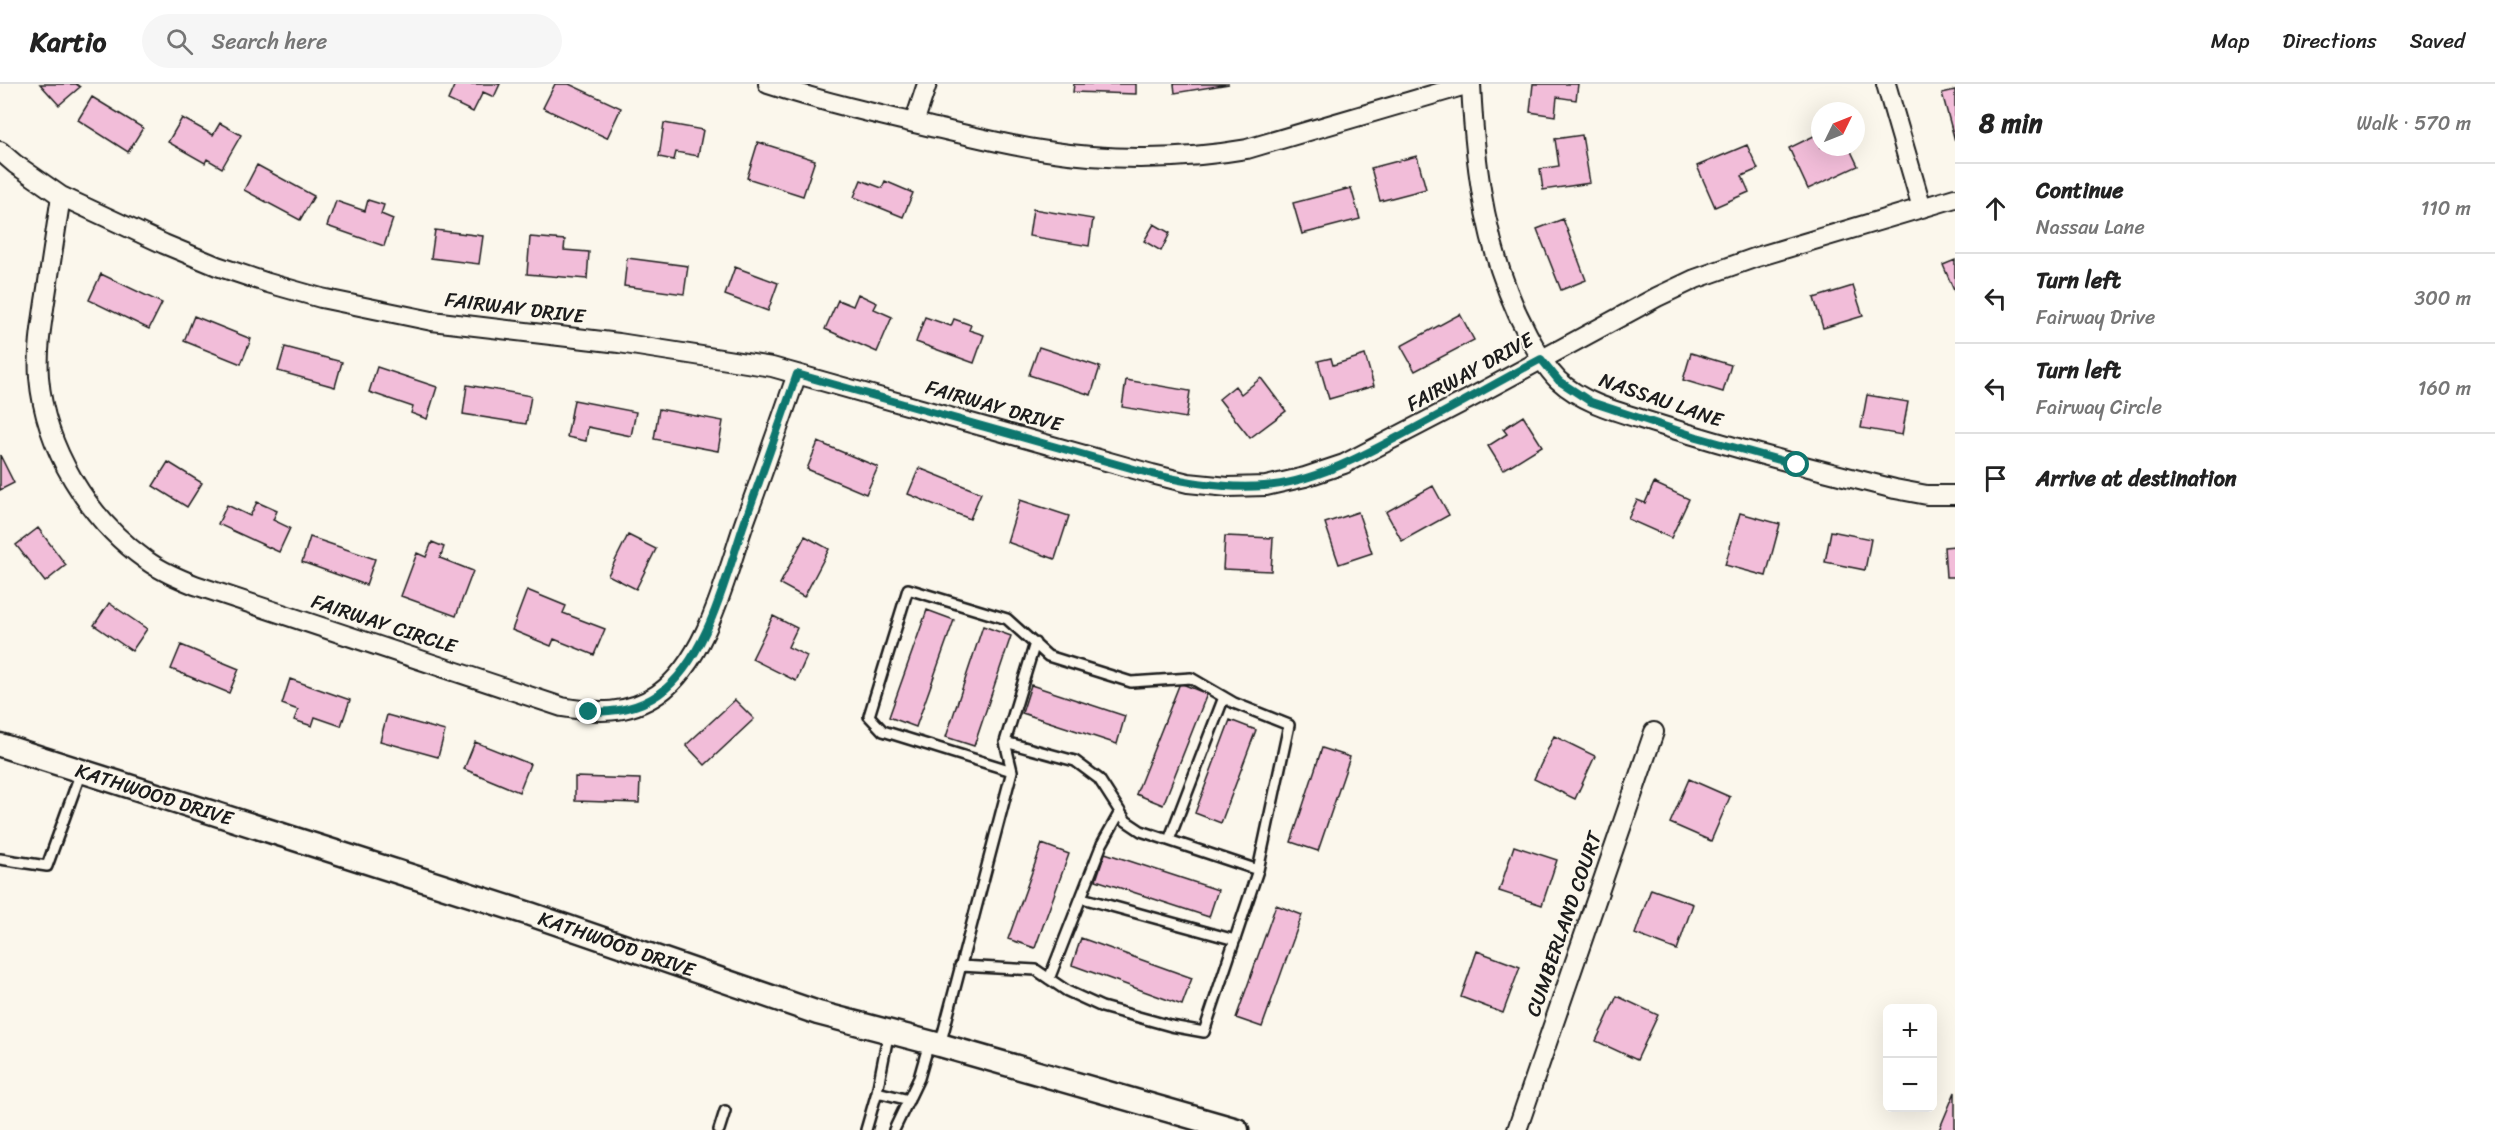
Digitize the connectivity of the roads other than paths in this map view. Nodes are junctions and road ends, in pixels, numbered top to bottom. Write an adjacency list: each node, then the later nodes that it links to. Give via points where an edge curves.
1 (768, 84): 5 (street)
2 (927, 84): 5 (street)
3 (1470, 84): 5 (street, via 1247,149 1214,155 1048,152); 10 (street, NASSAU LANE, via 1478,165 1494,251 1506,288)
4 (1886, 84): 9 (street)
5 (914, 123)
6 (0, 151): 7 (street, FAIRWAY DRIVE)
7 (62, 196): 11 (street, FAIRWAY DRIVE, via 217,266 321,298 432,321 619,343); 11 (street, FAIRWAY CIRCLE, via 40,334 39,375 53,441 69,474 105,523 146,561 195,585 562,707 612,712 640,705 675,680 689,662 710,619)
8 (1955, 198): 9 (street, FAIRWAY DRIVE)
9 (1922, 208): 10 (street, FAIRWAY DRIVE, via 1695,279)
10 (1541, 359): 11 (street, FAIRWAY DRIVE, via 1344,464 1266,486 1188,483); 12 (street, NASSAU LANE, via 1559,381 1606,408 1830,473 1927,495)
11 (797, 374)
12 (1955, 495)
13 (1035, 643): 14 (lane, via 1047,656 1131,682 1191,678); 16 (lane); 19 (lane, via 1007,619 908,590 869,716 883,731)
14 (1224, 697): 21 (lane); 23 (lane, via 1289,724)
15 (1654, 732): 37 (street, CUMBERLAND COURT)
16 (1005, 742): 19 (lane); 20 (lane, via 1076,761 1099,779)
17 (0, 745): 18 (street, KATHWOOD DRIVE)
18 (81, 771): 22 (lane, via 47,866); 28 (street, KATHWOOD DRIVE, via 530,914 818,1013)
19 (1012, 771): 26 (lane)
20 (1120, 812): 21 (lane, via 1142,831); 24 (lane, via 1102,844)
21 (1169, 840): 23 (lane)
22 (0, 859)
23 (1258, 870): 25 (lane)
24 (1082, 898): 25 (lane); 27 (lane)
25 (1235, 940): 27 (lane, via 1204,1032 1102,1007)
26 (960, 966): 27 (lane, via 1036,970); 29 (lane)
27 (1049, 979)
28 (889, 1032): 29 (street, KATHWOOD DRIVE); 30 (lane)
29 (934, 1044): 31 (lane); 36 (street, KATHWOOD DRIVE)
30 (877, 1092): 31 (lane); 34 (lane)
31 (909, 1100): 35 (lane)
32 (726, 1112): 33 (lane)
33 (719, 1130)
34 (866, 1130)
35 (894, 1130)
36 (1237, 1130)
37 (1517, 1130)

